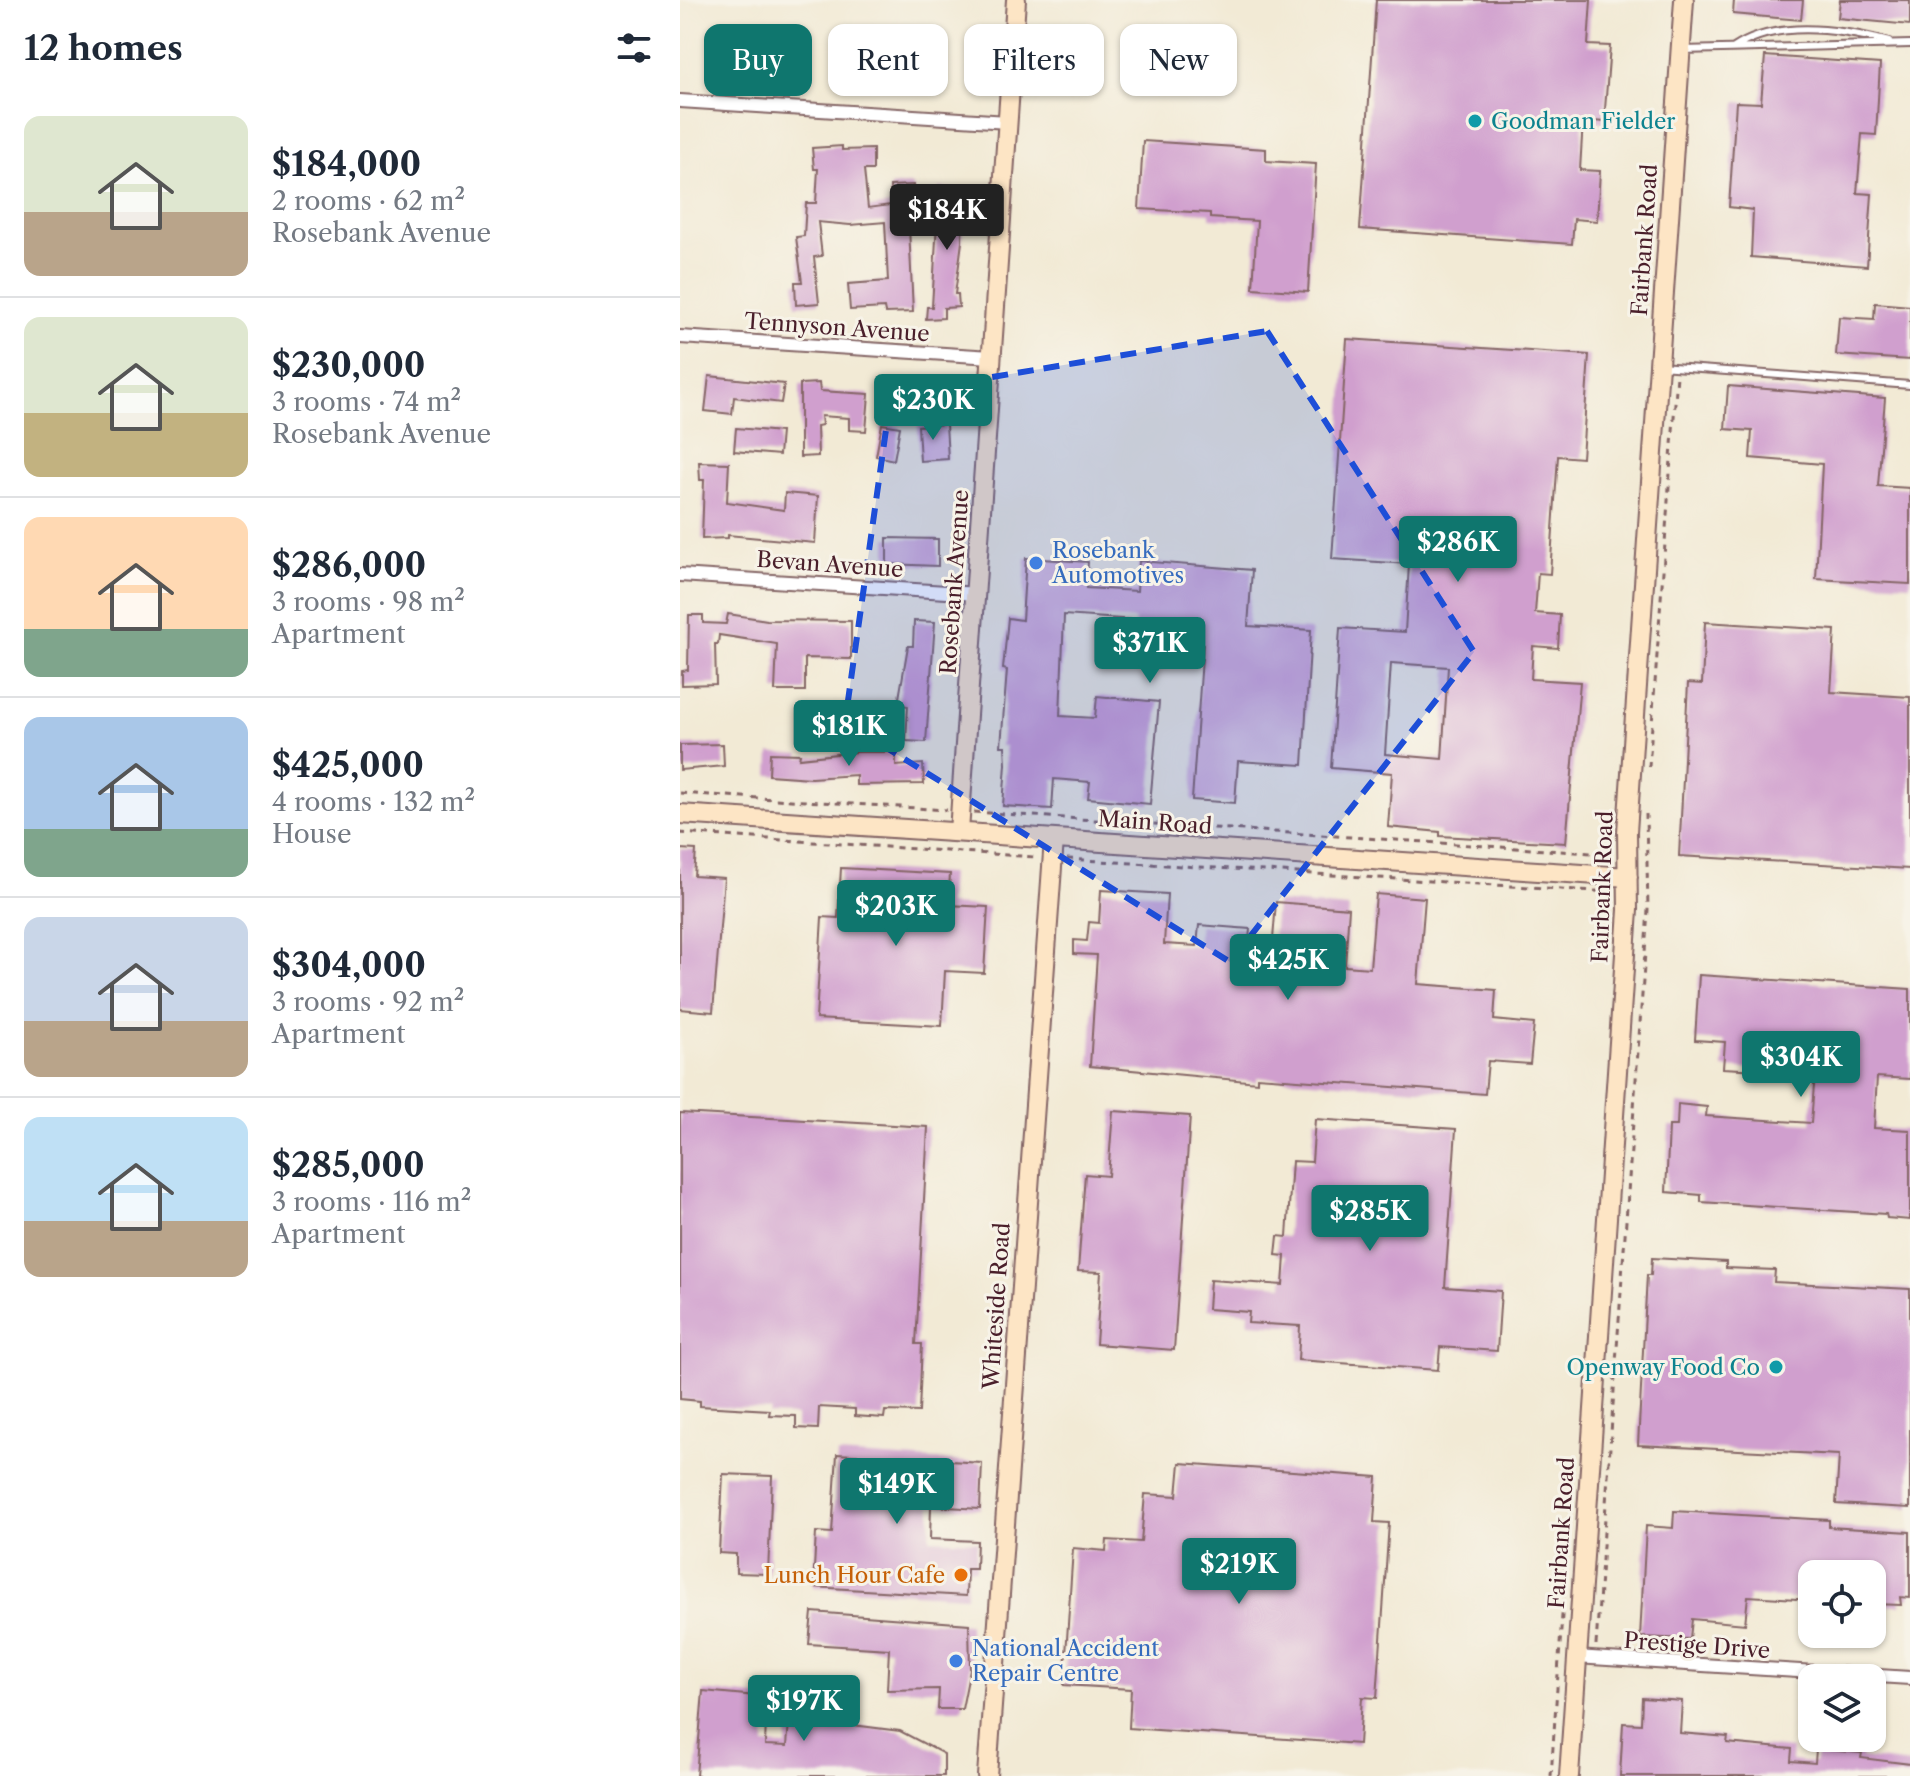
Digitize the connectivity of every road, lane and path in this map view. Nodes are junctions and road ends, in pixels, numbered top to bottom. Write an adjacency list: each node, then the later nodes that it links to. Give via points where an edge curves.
1 (1016, 0): 8 (main road, Rosebank Avenue)
2 (1684, 0): 6 (main road, Fairbank Road)
3 (1892, 43): 4 (lane); 5 (lane); 5 (lane, via 1857,33 1765,32)
4 (1910, 44)
5 (1732, 49): 6 (lane)
6 (1681, 50): 11 (main road, Fairbank Road)
7 (680, 101): 8 (street)
8 (1008, 122): 10 (main road, Rosebank Avenue)
9 (680, 337): 10 (street, Tennyson Avenue)
10 (992, 357): 14 (main road, Rosebank Avenue)
11 (1660, 366): 12 (lane); 22 (main road, Fairbank Road, via 1627,832)
12 (1910, 385)
13 (680, 575): 14 (street, Bevan Avenue)
14 (978, 594): 16 (main road, Rosebank Avenue)
15 (680, 793): 16 (path)
16 (961, 811): 18 (main road, Rosebank Avenue); 22 (path, via 1606,854)
17 (680, 814): 18 (main road, Main Road)
18 (959, 832): 20 (main road, Main Road)
19 (680, 833): 21 (path)
20 (1054, 839): 21 (main road, Whiteside Road); 22 (main road, Main Road)
21 (1052, 858): 22 (path, via 1612,895); 25 (main road, Whiteside Road)
22 (1618, 877): 23 (main road, Fairbank Road, via 1628,910)
23 (1576, 1657): 24 (street, Prestige Drive); 26 (main road, Fairbank Road)
24 (1910, 1678)
25 (987, 1776)
26 (1569, 1776)

